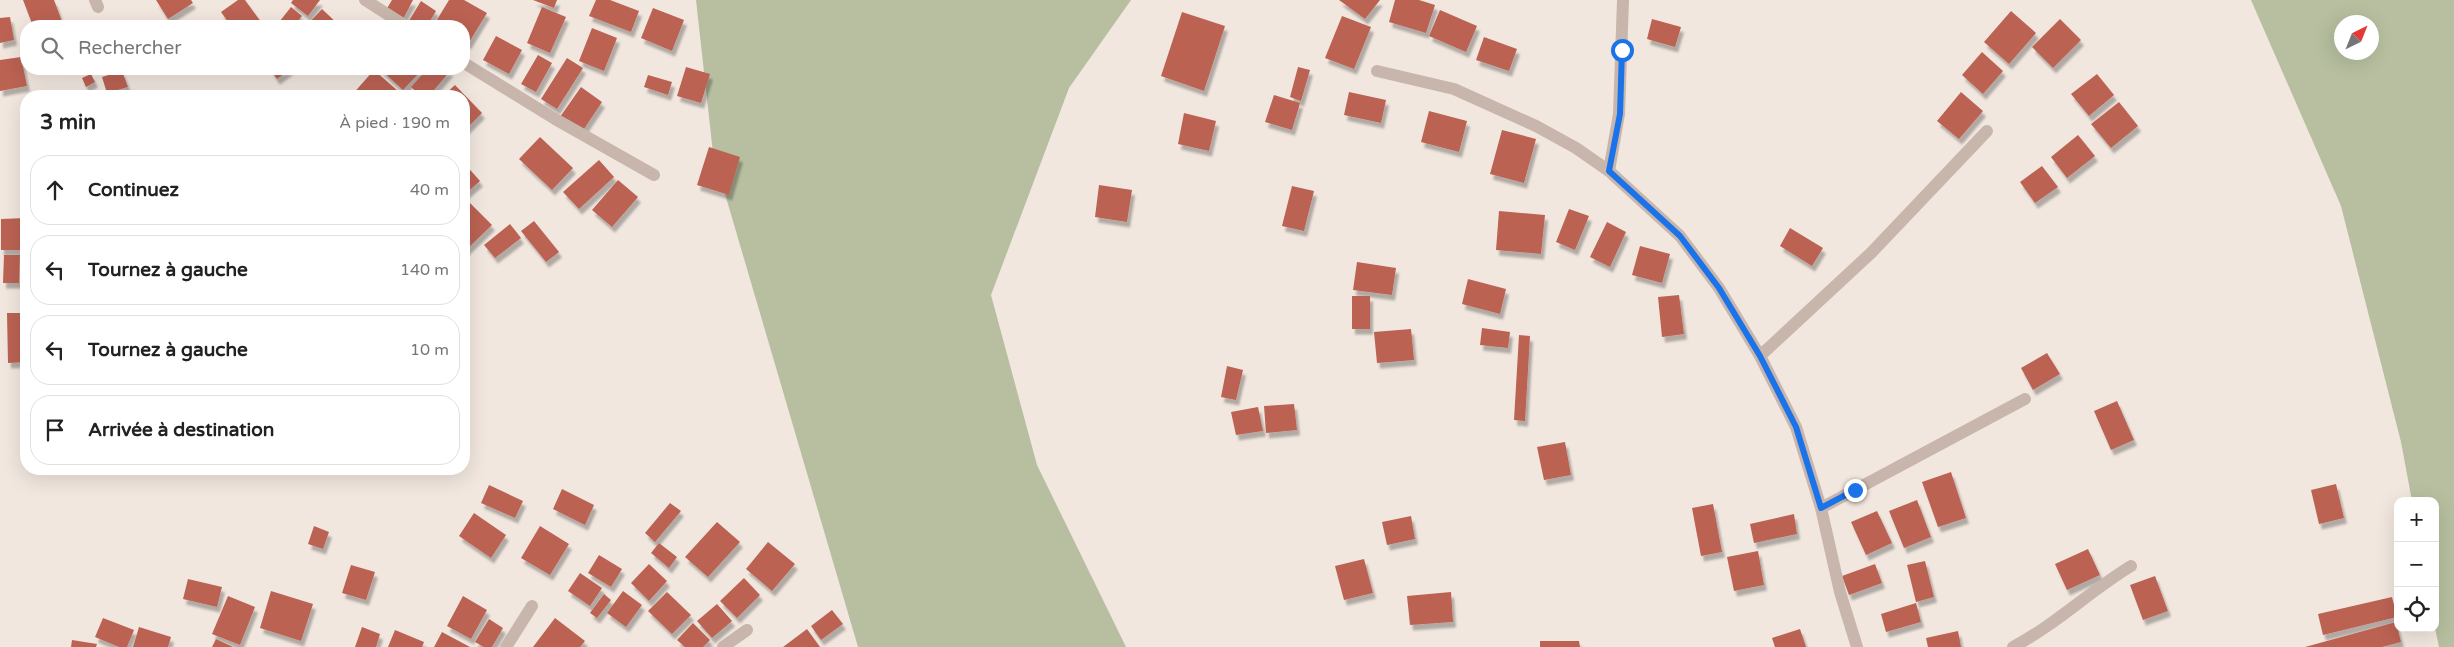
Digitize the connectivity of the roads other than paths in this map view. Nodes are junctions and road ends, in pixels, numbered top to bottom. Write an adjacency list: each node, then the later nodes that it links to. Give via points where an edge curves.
1 (365, 0): 3 (street)
2 (1623, 0): 7 (street, via 1620,114)
3 (397, 20)
4 (470, 67): 8 (street)
5 (1377, 71): 7 (street, via 1454,89 1536,126)
6 (1987, 130): 9 (street, via 1872,252)
7 (1609, 171): 9 (street, via 1680,236 1719,288)
8 (654, 174)
9 (1760, 356): 11 (street, via 1796,427)
10 (2025, 399): 11 (street)
11 (1821, 508): 17 (street, via 1840,592)
12 (2131, 566): 18 (street)
13 (532, 606): 15 (street)
14 (747, 630): 16 (street)
15 (506, 647)
16 (723, 647)
17 (1857, 647)
18 (2012, 647)

